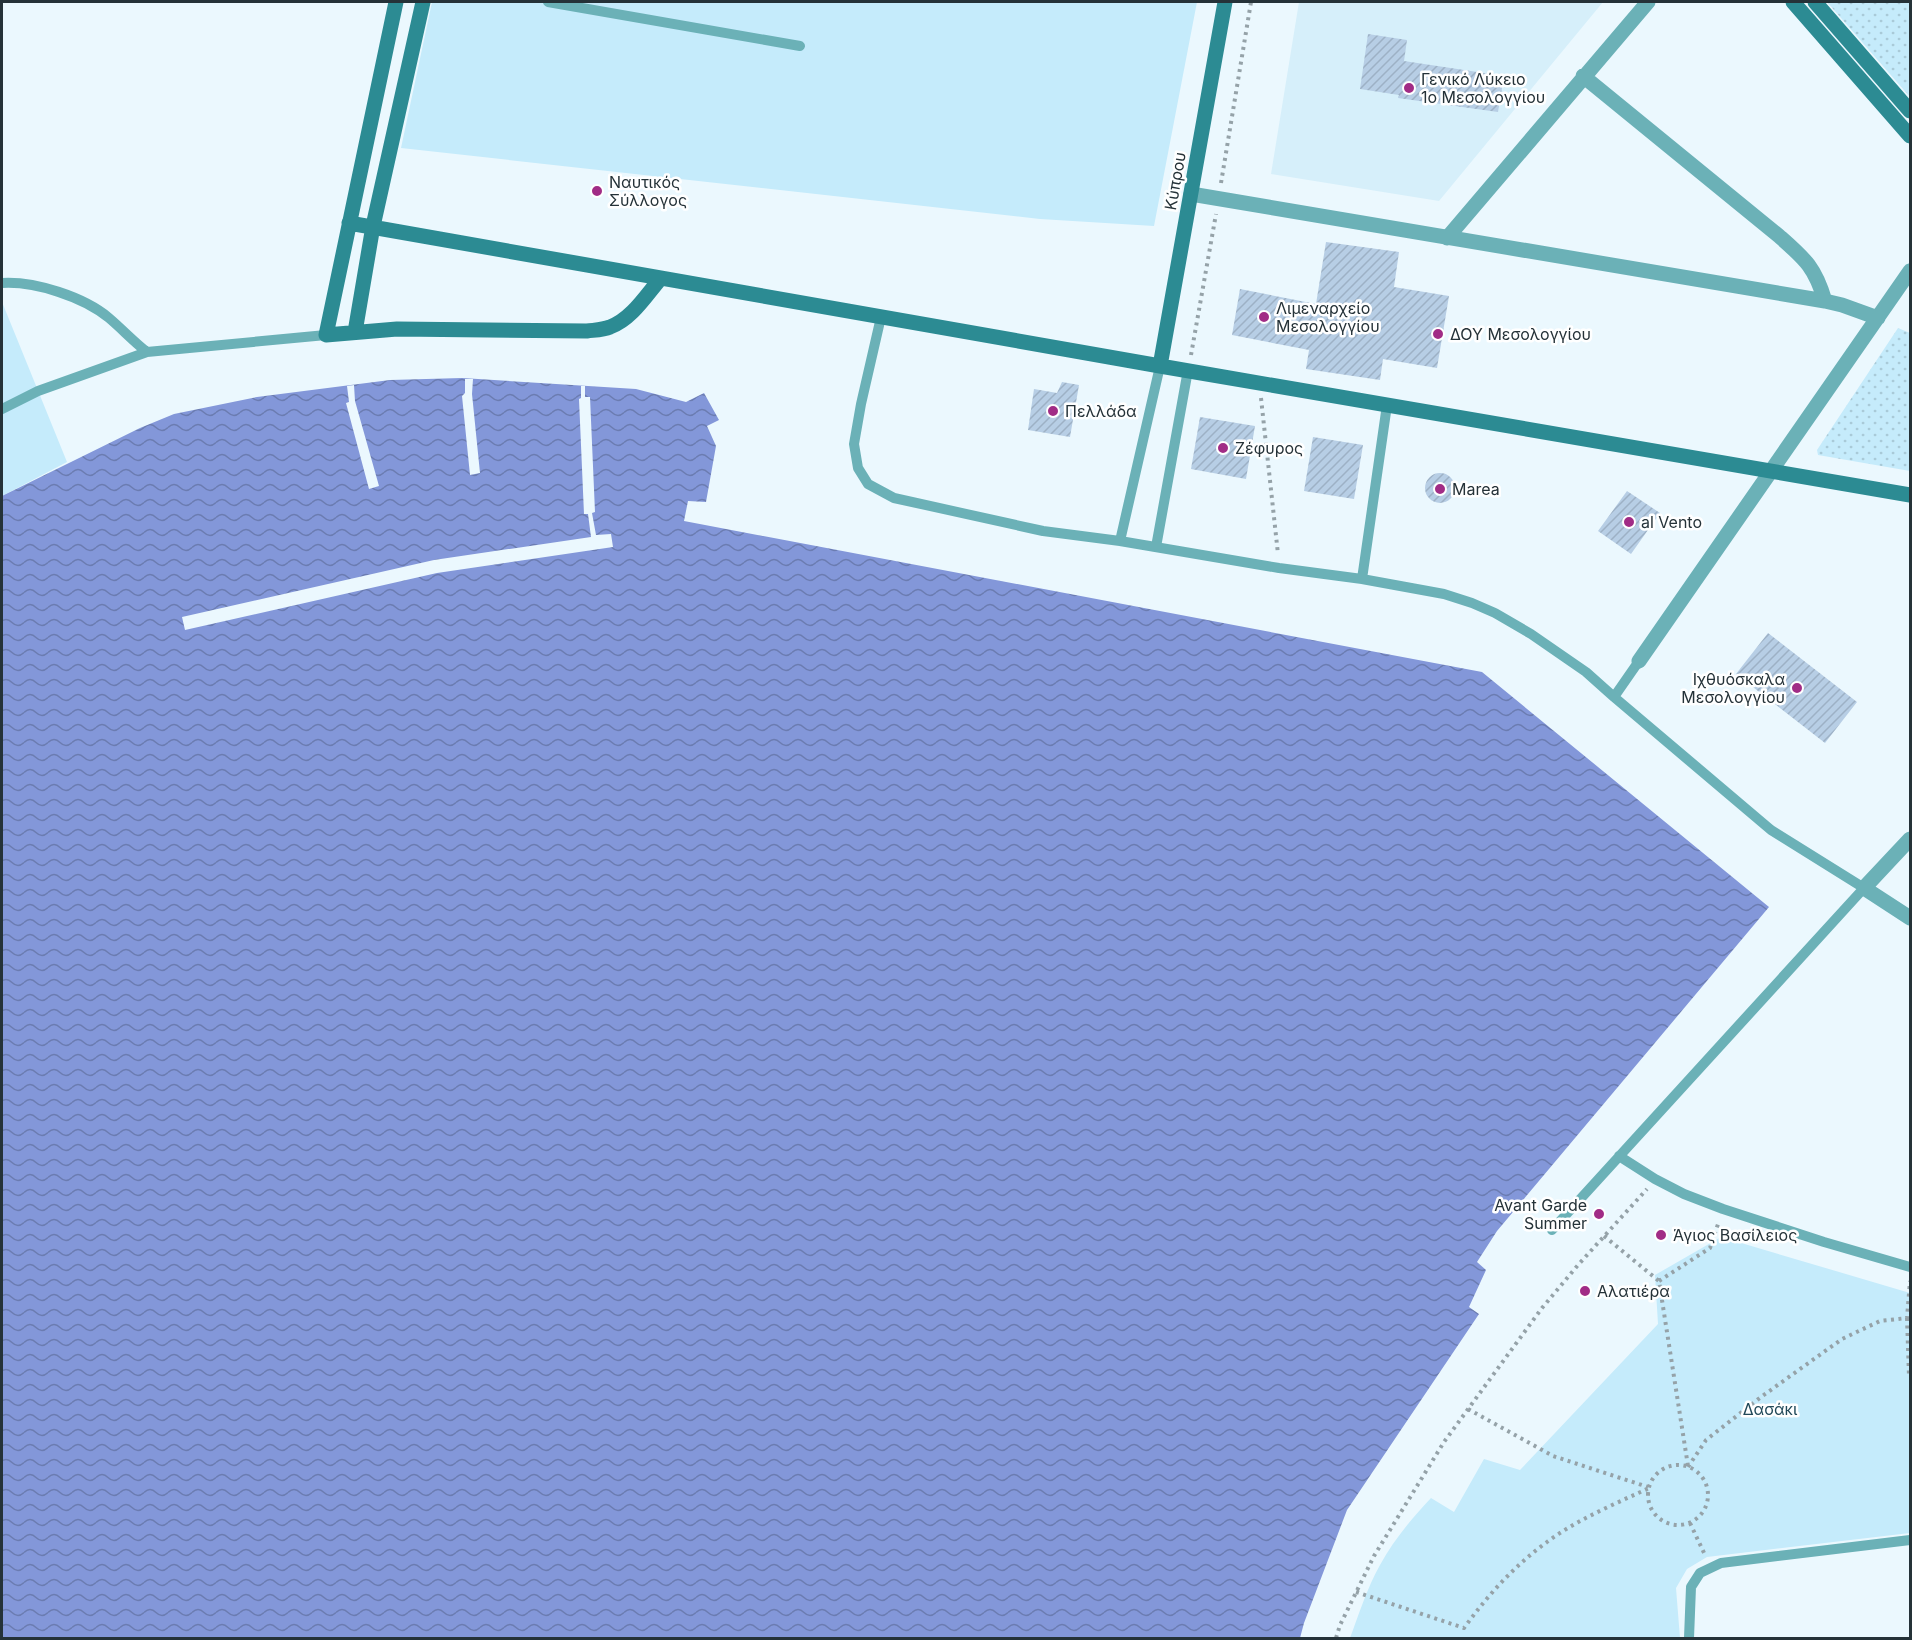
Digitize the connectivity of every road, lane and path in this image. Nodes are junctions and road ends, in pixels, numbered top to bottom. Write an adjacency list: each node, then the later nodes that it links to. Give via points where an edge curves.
1 (396, 2): 13 (street)
2 (423, 2): 14 (street)
3 (548, 2): 8 (lane)
4 (1225, 2): 12 (street, Κύπρου)
5 (1648, 2): 9 (street)
6 (1792, 2): 11 (street)
7 (1815, 2): 10 (street)
8 (800, 46)
9 (1583, 76): 15 (street); 19 (street, via 1805,260 1818,280)
10 (1911, 111)
11 (1911, 136)
12 (1191, 194): 15 (street); 25 (street, Κύπρου)
13 (349, 223): 14 (street); 23 (street)
14 (373, 226): 17 (street); 22 (street)
15 (1447, 238): 19 (street)
16 (1911, 271): 21 (street)
17 (661, 278): 20 (street); 22 (street, via 623,320 604,329)
18 (2, 284): 24 (lane, via 42,287 86,302)
19 (1825, 302): 21 (street)
20 (881, 316): 25 (street); 32 (lane, via 854,444 858,468 868,484 894,498 945,510 1043,531)
21 (1878, 318): 30 (street)
22 (355, 332): 23 (street)
23 (326, 335): 24 (lane)
24 (147, 352): 29 (lane, via 38,391)
25 (1160, 366): 26 (street); 32 (lane)
26 (1188, 370): 27 (street); 33 (lane)
27 (1259, 382): 28 (street); 34 (path)
28 (1388, 405): 30 (street); 35 (lane)
29 (2, 409)
30 (1772, 472): 31 (street); 36 (street)
31 (1911, 495)
32 (1120, 541): 33 (lane)
33 (1156, 548): 34 (lane)
34 (1280, 568): 35 (lane)
35 (1362, 579): 37 (lane, via 1444,594 1495,613 1587,672)
36 (1639, 661): 37 (lane)
37 (1614, 696): 39 (lane, via 1771,830)
38 (1911, 839): 39 (street)
39 (1864, 888): 40 (street); 41 (lane)
40 (1911, 918)
41 (1619, 1156): 42 (lane); 44 (lane)
42 (1655, 1179): 43 (lane); 45 (path)
43 (1723, 1209): 46 (lane); 47 (path, via 1710,1248)
44 (1552, 1230)
45 (1604, 1236): 47 (path); 50 (path, via 1542,1308)
46 (1911, 1267): 48 (path)
47 (1659, 1281): 51 (path)
48 (1907, 1318): 49 (path); 51 (path, via 1880,1321 1842,1339 1706,1440)
49 (1911, 1377)
50 (1468, 1409): 52 (path, via 1553,1456); 56 (path, via 1402,1508)
51 (1688, 1467): 52 (path, via 1668,1467 1659,1472); 53 (path, via 1704,1480 1708,1499 1699,1517)
52 (1649, 1488): 53 (path, via 1650,1507 1655,1515 1671,1524); 56 (path, via 1548,1540 1518,1564 1464,1628)
53 (1690, 1523): 55 (path)
54 (1911, 1540): 55 (lane, via 1721,1563)
55 (1711, 1568): 58 (lane, via 1700,1573 1691,1587)
56 (1356, 1592): 57 (path)
57 (1336, 1638)
58 (1689, 1638)

